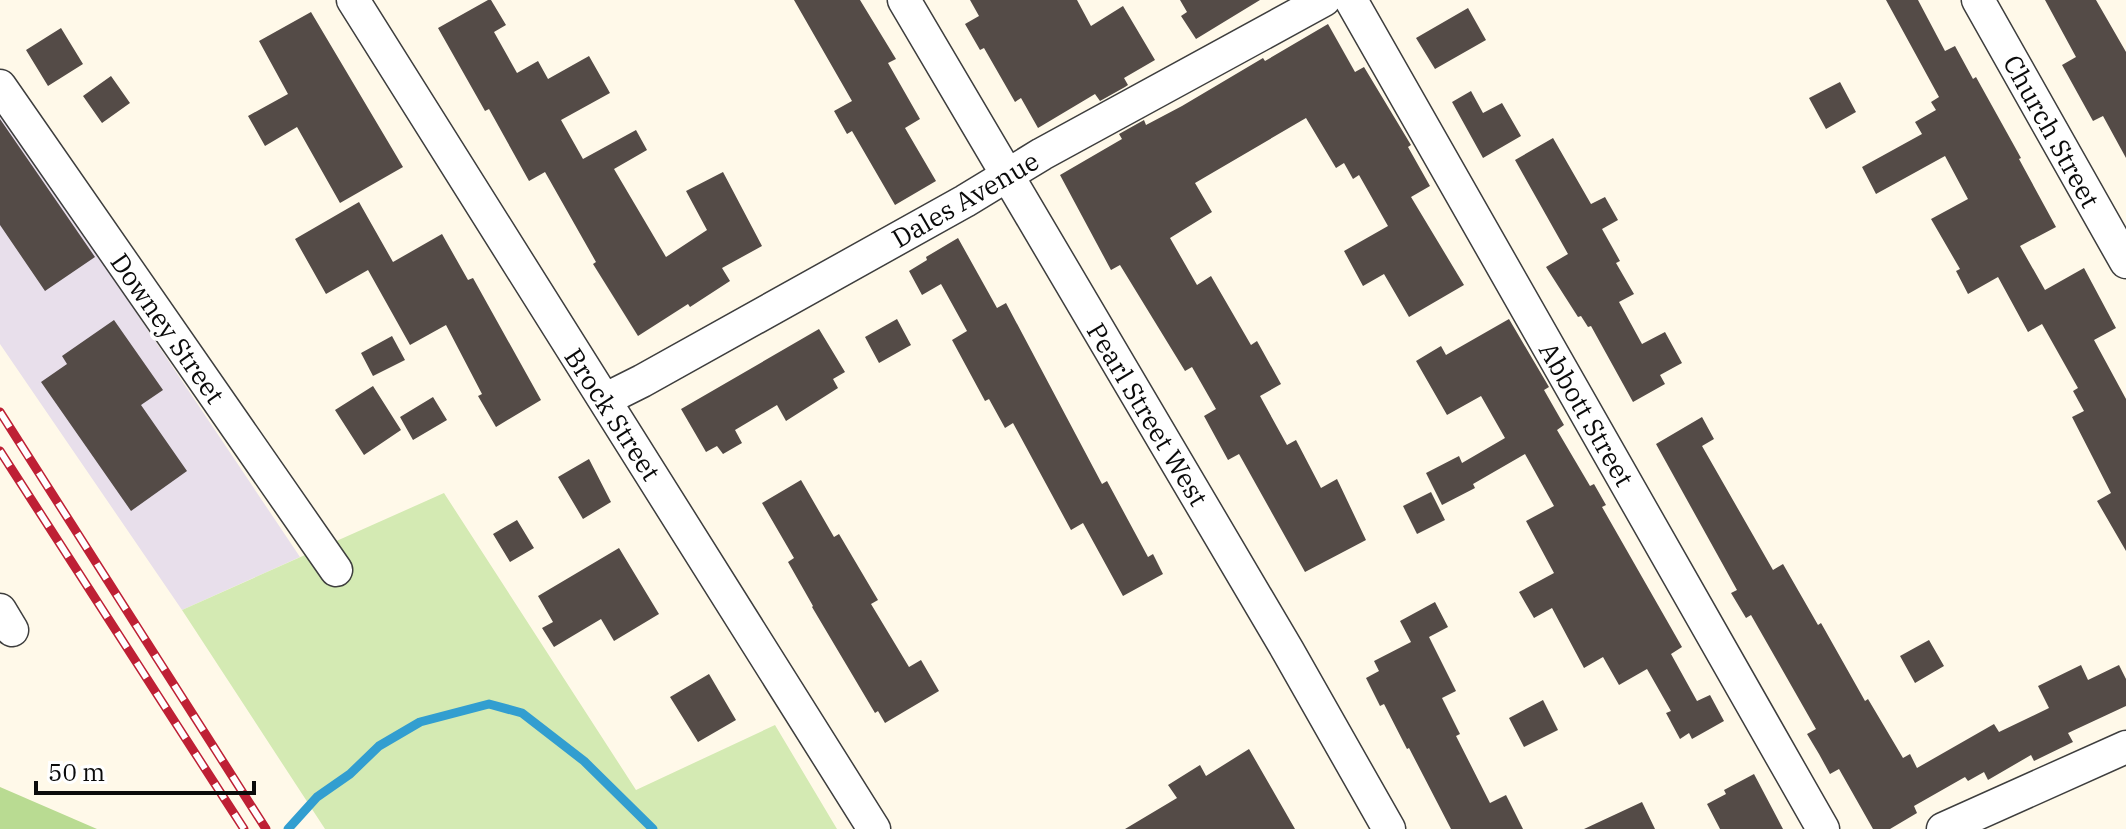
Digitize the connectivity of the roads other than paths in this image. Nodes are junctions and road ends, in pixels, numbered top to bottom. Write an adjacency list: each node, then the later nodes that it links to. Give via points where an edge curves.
1 (353, 0): 9 (street, Brock Street)
2 (904, 0): 7 (street, Pearl Street West)
3 (1324, 0): 7 (street, Dales Avenue)
4 (1351, 0): 14 (street, Abbott Street)
5 (1978, 0): 8 (street, Church Street)
6 (0, 86): 10 (street, Downey Street)
7 (1007, 175): 9 (street, Dales Avenue); 13 (street, Pearl Street West)
8 (2126, 262)
9 (606, 399): 12 (street, Brock Street)
10 (336, 570)
11 (2126, 747): 15 (street)
12 (874, 829)
13 (1389, 829)
14 (1823, 829)
15 (1943, 829)

